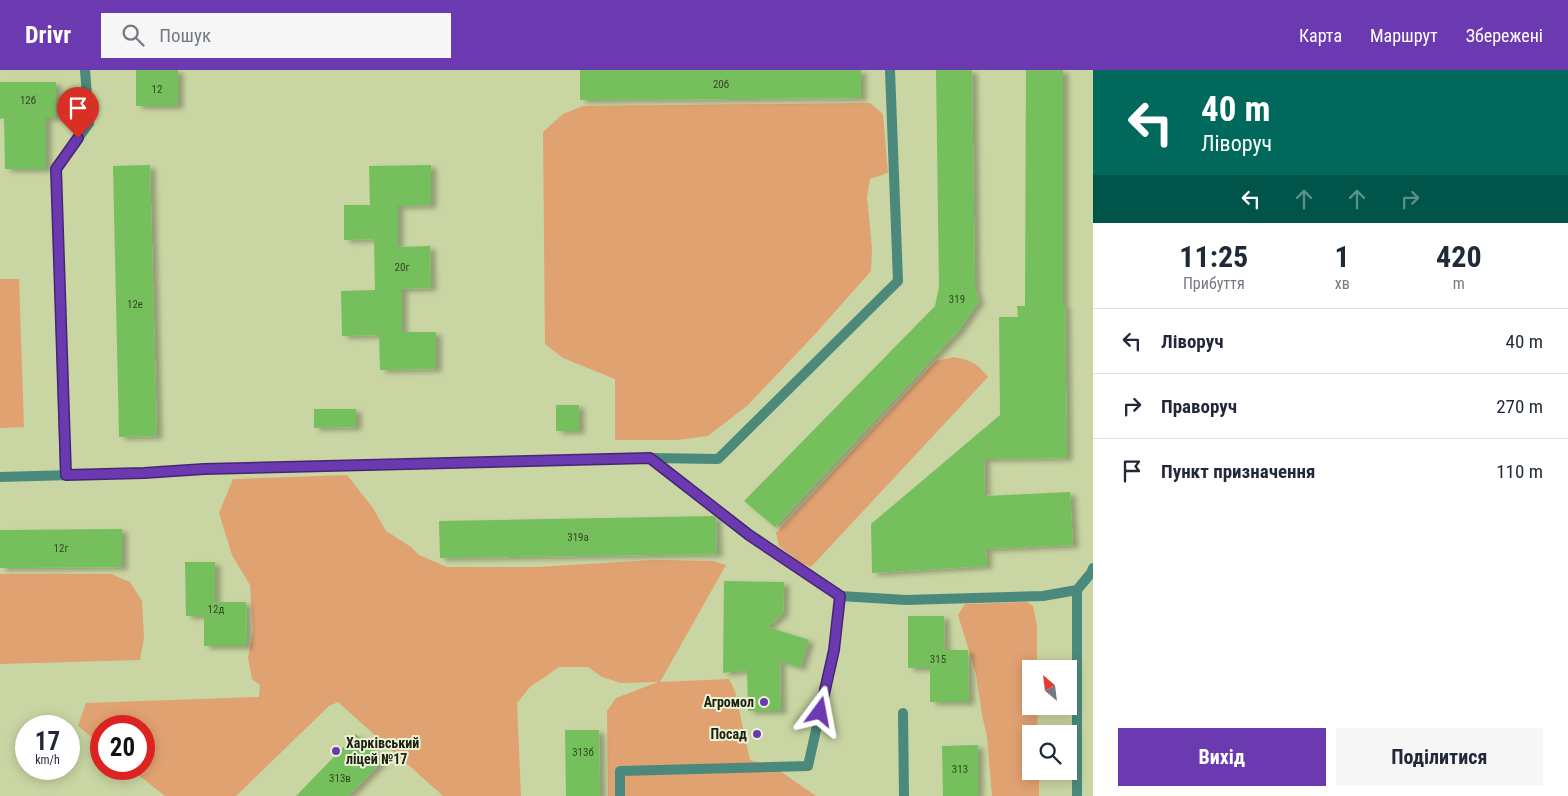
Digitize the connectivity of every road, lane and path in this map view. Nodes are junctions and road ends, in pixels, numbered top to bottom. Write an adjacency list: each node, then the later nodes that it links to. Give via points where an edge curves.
1 (85, 70): 4 (lane, via 89,122 56,169)
2 (890, 70): 3 (lane, via 898,281 718,459)
3 (650, 458): 4 (lane); 8 (lane, via 749,535)
4 (66, 475): 5 (lane)
5 (0, 477)
6 (1093, 568): 7 (lane)
7 (1077, 590): 8 (lane, via 1043,596 906,600); 12 (lane)
8 (840, 596): 10 (lane, via 834,650 808,766 620,771)
9 (902, 713): 11 (lane)
10 (620, 796)
11 (904, 796)
12 (1077, 796)

